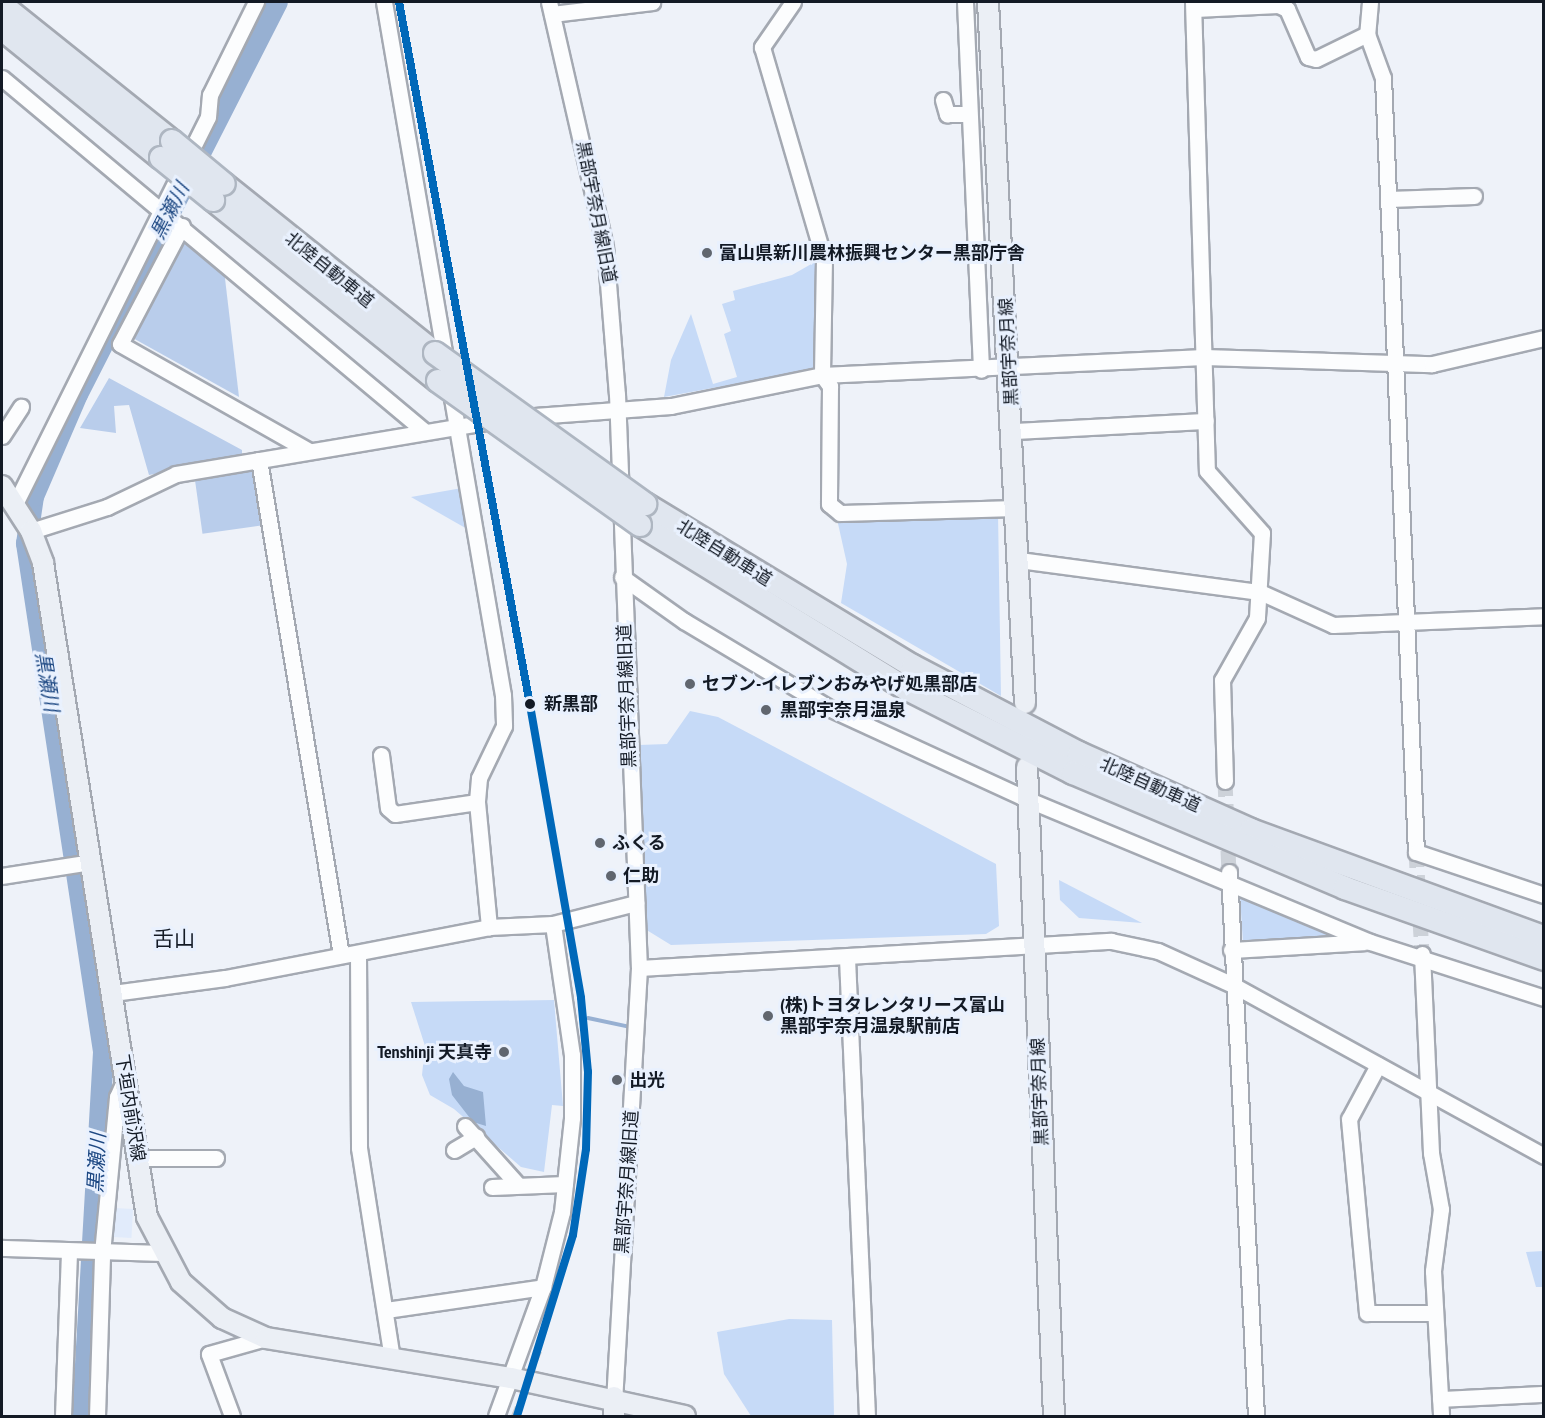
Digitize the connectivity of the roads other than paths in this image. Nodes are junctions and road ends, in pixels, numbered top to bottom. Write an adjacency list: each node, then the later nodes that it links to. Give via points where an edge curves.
1 (256, 2): 21 (street, via 210,94 208,117)
2 (384, 2): 32 (street)
3 (652, 2): 8 (street)
4 (793, 2): 28 (street, via 762,47 824,259)
5 (965, 2): 16 (street, via 972,88)
6 (988, 2): 26 (main road, 黒部宇奈月線)
7 (1370, 2): 13 (street)
8 (596, 3): 11 (street)
9 (2, 4): 17 (highway, 北陸自動車道)
10 (1194, 5): 13 (street, via 1278,5 1287,9 1308,57 1316,59); 24 (street)
11 (550, 8): 30 (street, 黒部宇奈月線旧道, via 605,246)
12 (2, 29): 17 (highway, 北陸自動車道)
13 (1367, 34): 20 (street, via 1383,78)
14 (2, 78): 21 (street)
15 (943, 100): 16 (street, via 947,114)
16 (968, 114): 27 (street)
17 (166, 150): 18 (highway, 北陸自動車道, bridge)
18 (219, 192): 40 (highway, 北陸自動車道, bridge); 40 (highway, 北陸自動車道, bridge, via 438,381)
19 (1474, 196): 20 (street)
20 (1389, 199): 25 (street)
21 (162, 208): 22 (street); 41 (street)
22 (180, 224): 33 (street); 36 (street, via 120,344)
23 (1544, 338): 25 (street, via 1432,364)
24 (1204, 357): 25 (street); 26 (street); 31 (street)
25 (1397, 364): 46 (street)
26 (1010, 369): 27 (street); 34 (main road, 黒部宇奈月線)
27 (981, 370): 28 (street)
28 (822, 375): 30 (street, via 671,406); 39 (street, via 830,386 830,504 840,513)
29 (21, 407): 35 (street)
30 (617, 407): 32 (street); 43 (street, 黒部宇奈月線旧道)
31 (1206, 422): 34 (street); 44 (street, via 1212,482 1262,533)
32 (455, 427): 33 (street); 52 (street, via 503,696 504,726 479,778)
33 (424, 431): 36 (street)
34 (1013, 431): 39 (main road, 黒部宇奈月線)
35 (2, 436)
36 (309, 451): 37 (street)
37 (259, 460): 41 (street, via 153,480 107,507); 66 (street)
38 (2, 486): 41 (main road, 下垣内前沢線)
39 (1017, 508): 42 (main road, 黒部宇奈月線)
40 (642, 514): 60 (highway, 北陸自動車道, via 913,666 1079,753 1273,838); 68 (highway, 北陸自動車道, via 907,689 1062,768 1246,849)
41 (22, 516): 53 (main road, 下垣内前沢線, via 44,563)
42 (1019, 560): 44 (street); 47 (main road, 黒部宇奈月線)
43 (622, 577): 51 (street, via 684,621 831,709); 57 (street, 黒部宇奈月線旧道)
44 (1260, 592): 46 (street, via 1333,625); 50 (street, via 1257,618 1222,680)
45 (1544, 616): 46 (street)
46 (1407, 621): 56 (street, via 1416,852)
47 (1025, 703)
48 (381, 754): 52 (street, via 388,808 395,814)
49 (1027, 767): 51 (main road, 黒部宇奈月線)
50 (1225, 781)
51 (1029, 800): 55 (street); 62 (main road, 黒部宇奈月線)
52 (477, 802): 59 (street)
53 (87, 862): 54 (street); 71 (main road, 下垣内前沢線)
54 (2, 876)
55 (1228, 879): 61 (street); 63 (street)
56 (1544, 895)
57 (636, 903): 58 (street); 69 (street, 黒部宇奈月線旧道)
58 (553, 924): 59 (street); 80 (street, via 572,1055)
59 (489, 927): 64 (street)
60 (1544, 937)
61 (1370, 942): 63 (street); 65 (street)
62 (1034, 948): 67 (street); 70 (street, via 1111,941 1158,951); 102 (main road, 黒部宇奈月線)
63 (1231, 950): 70 (street)
64 (358, 953): 66 (street); 88 (street, via 359,1148)
65 (1422, 954): 72 (street); 75 (street)
66 (341, 956): 71 (street)
67 (847, 958): 69 (street); 101 (street)
68 (1544, 958)
69 (639, 968): 95 (street, 黒部宇奈月線旧道)
70 (1233, 985): 73 (street); 103 (street)
71 (113, 993): 74 (main road, 下垣内前沢線)
72 (1544, 998)
73 (1378, 1065): 75 (street); 89 (street, via 1349,1119 1367,1313)
74 (125, 1079): 78 (main road, 下垣内前沢線); 85 (street, via 117,1097)
75 (1428, 1094): 77 (street); 89 (street, via 1441,1209 1433,1271)
76 (454, 1150): 81 (street, via 471,1132)
77 (1544, 1156)
78 (138, 1158): 79 (street); 86 (main road, 下垣内前沢線, via 147,1217)
79 (216, 1158)
80 (565, 1184): 81 (street); 87 (street)
81 (518, 1185): 82 (street)
82 (492, 1187)
83 (2, 1248): 84 (street)
84 (73, 1252): 85 (street); 96 (street)
85 (102, 1253): 86 (street); 97 (street)
86 (162, 1253): 90 (main road, 下垣内前沢線, via 181,1281 222,1318)
87 (543, 1287): 88 (street); 92 (street)
88 (386, 1310): 91 (street)
89 (1435, 1313): 94 (street)
90 (266, 1338): 91 (main road, 下垣内前沢線); 98 (street, via 209,1354)
91 (392, 1358): 92 (main road, 下垣内前沢線)
92 (511, 1378): 95 (main road, 下垣内前沢線); 99 (street)
93 (1544, 1394): 94 (street)
94 (1440, 1399): 104 (street)
95 (614, 1407): 100 (main road)
96 (63, 1416)
97 (97, 1416)
98 (232, 1416)
99 (496, 1416)
100 (685, 1416)
101 (867, 1416)
102 (1054, 1416)
103 (1256, 1416)
104 (1440, 1416)

